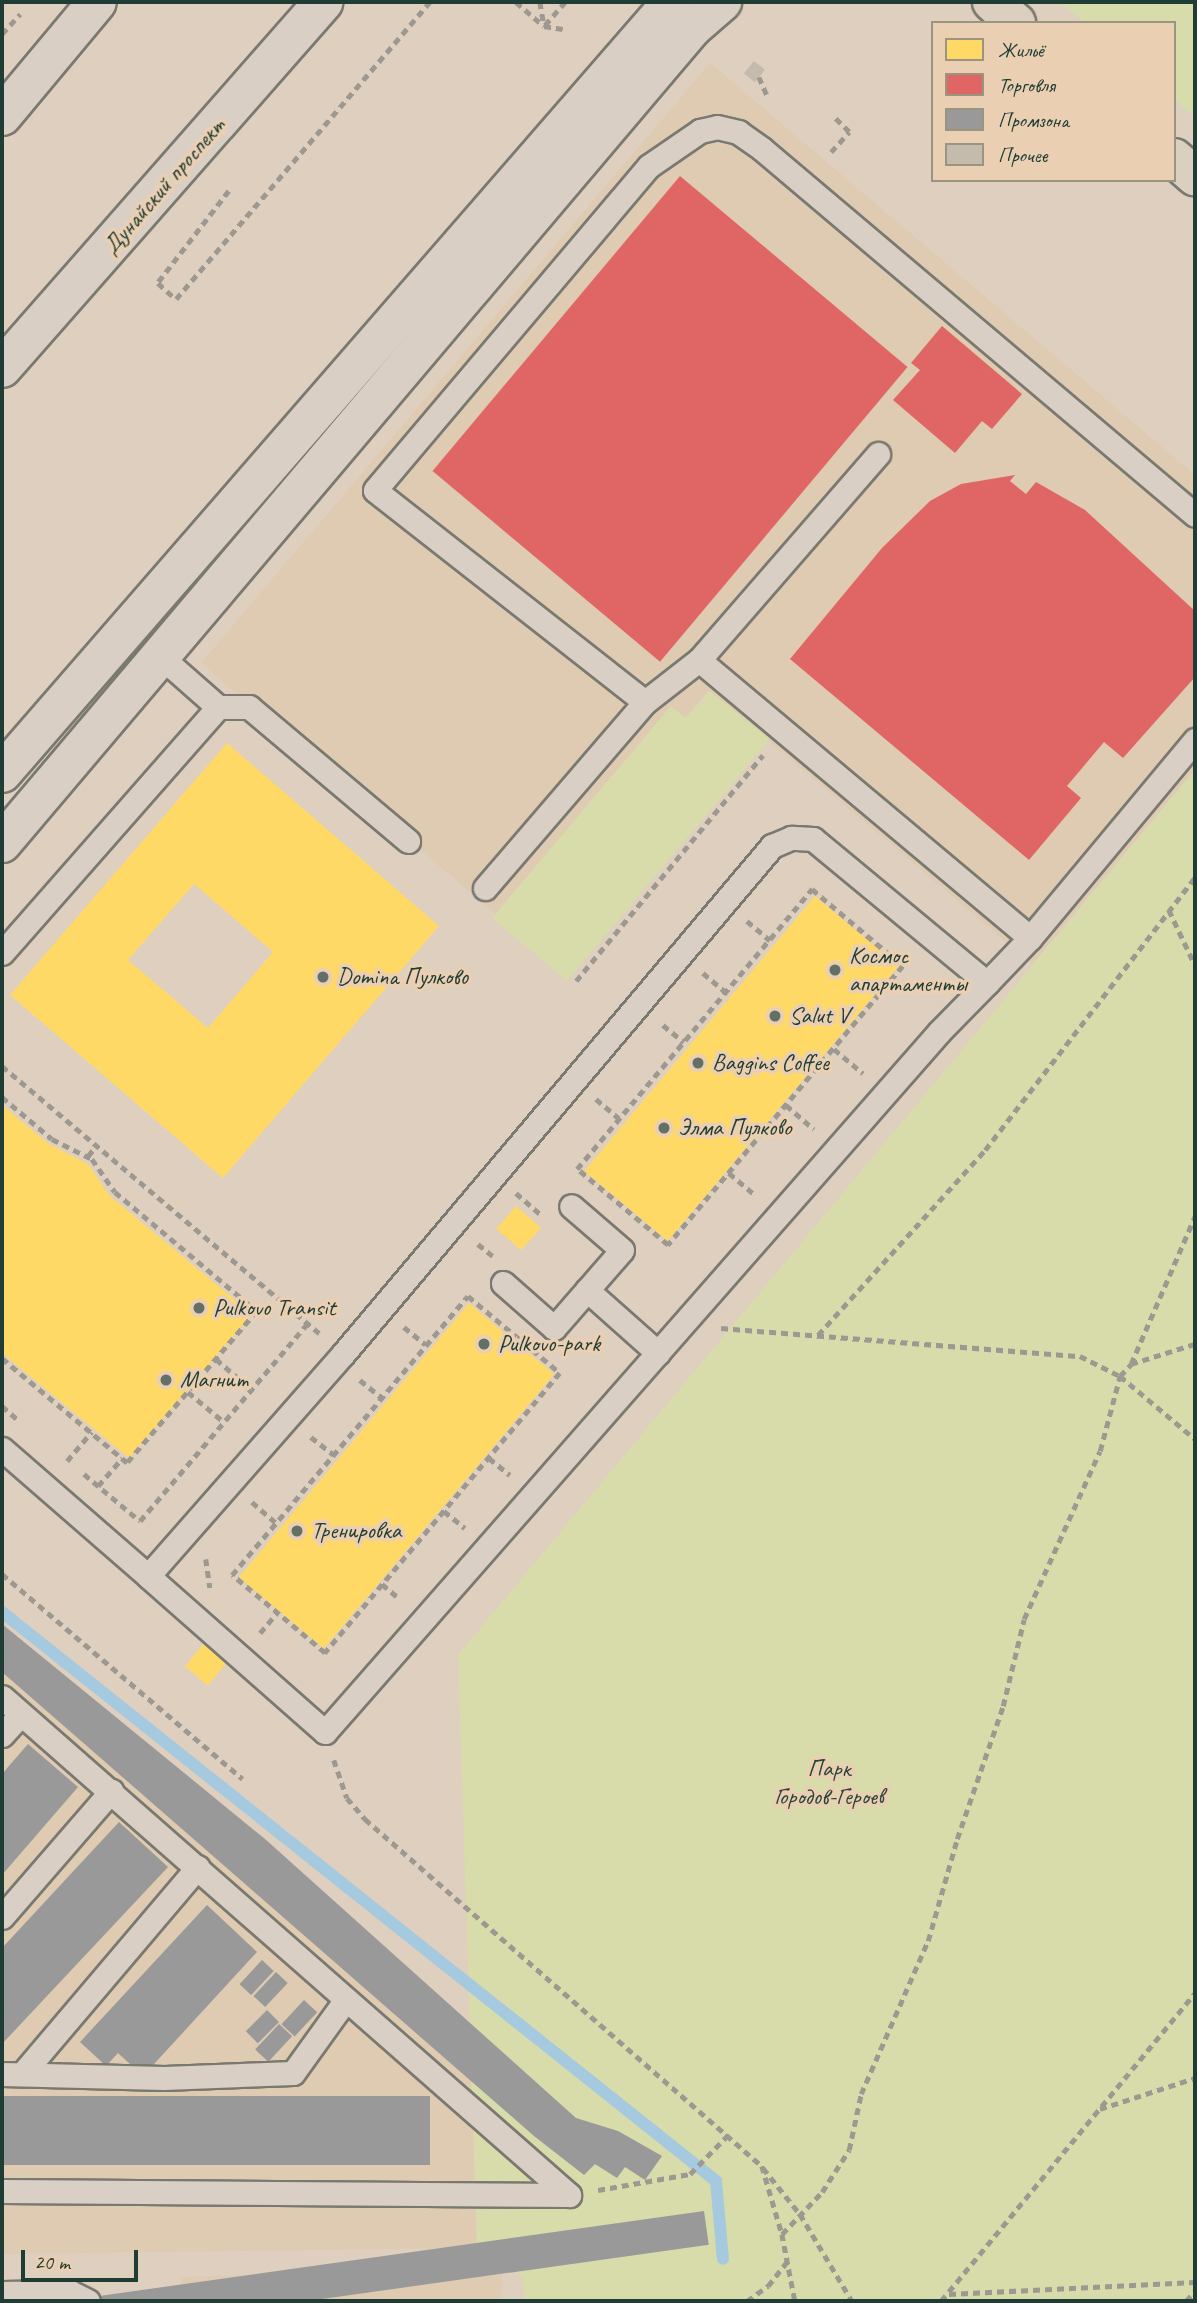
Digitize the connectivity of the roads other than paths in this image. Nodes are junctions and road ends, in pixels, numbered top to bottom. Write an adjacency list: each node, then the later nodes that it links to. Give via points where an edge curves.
1 (97, 2): 7 (main road)
2 (323, 2): 10 (main road, Дунайский проспект)
3 (672, 2): 18 (main road)
4 (722, 2): 13 (main road, via 692,28)
5 (992, 2): 6 (main road)
6 (1014, 21)
7 (2, 116)
8 (1176, 160): 9 (main road)
9 (1195, 176)
10 (2, 368)
11 (878, 454): 14 (lane)
12 (1195, 515): 15 (lane, via 762,149 738,132 718,127 701,131 649,166 375,490)
13 (160, 656): 16 (lane); 20 (main road)
14 (699, 660): 15 (lane); 22 (lane)
15 (645, 702): 21 (lane)
16 (218, 707): 19 (lane, via 249,707); 23 (lane)
17 (1195, 740): 22 (lane)
18 (2, 773)
19 (408, 841)
20 (2, 843)
21 (485, 888)
22 (1030, 938): 24 (lane)
23 (2, 953)
24 (988, 984): 28 (lane, via 939,1032); 30 (lane, via 813,839 791,838 772,846 335,1364)
25 (561, 1206): 27 (lane, via 622,1250)
26 (503, 1283): 27 (lane, via 554,1328)
27 (587, 1290): 28 (lane)
28 (658, 1353): 30 (lane, via 325,1732)
29 (2, 1449): 30 (lane)
30 (148, 1576)
31 (2, 1697): 32 (lane)
32 (21, 1714): 33 (lane); 34 (lane)
33 (2, 1735)
34 (111, 1791): 35 (lane); 36 (lane)
35 (198, 1867): 37 (lane); 38 (lane)
36 (2, 1917)
37 (344, 2002): 38 (lane, via 293,2073 164,2078); 39 (lane, via 569,2194)
38 (12, 2074)
39 (2, 2191)
40 (2, 2293): 41 (lane, via 70,2292)
41 (88, 2301)

